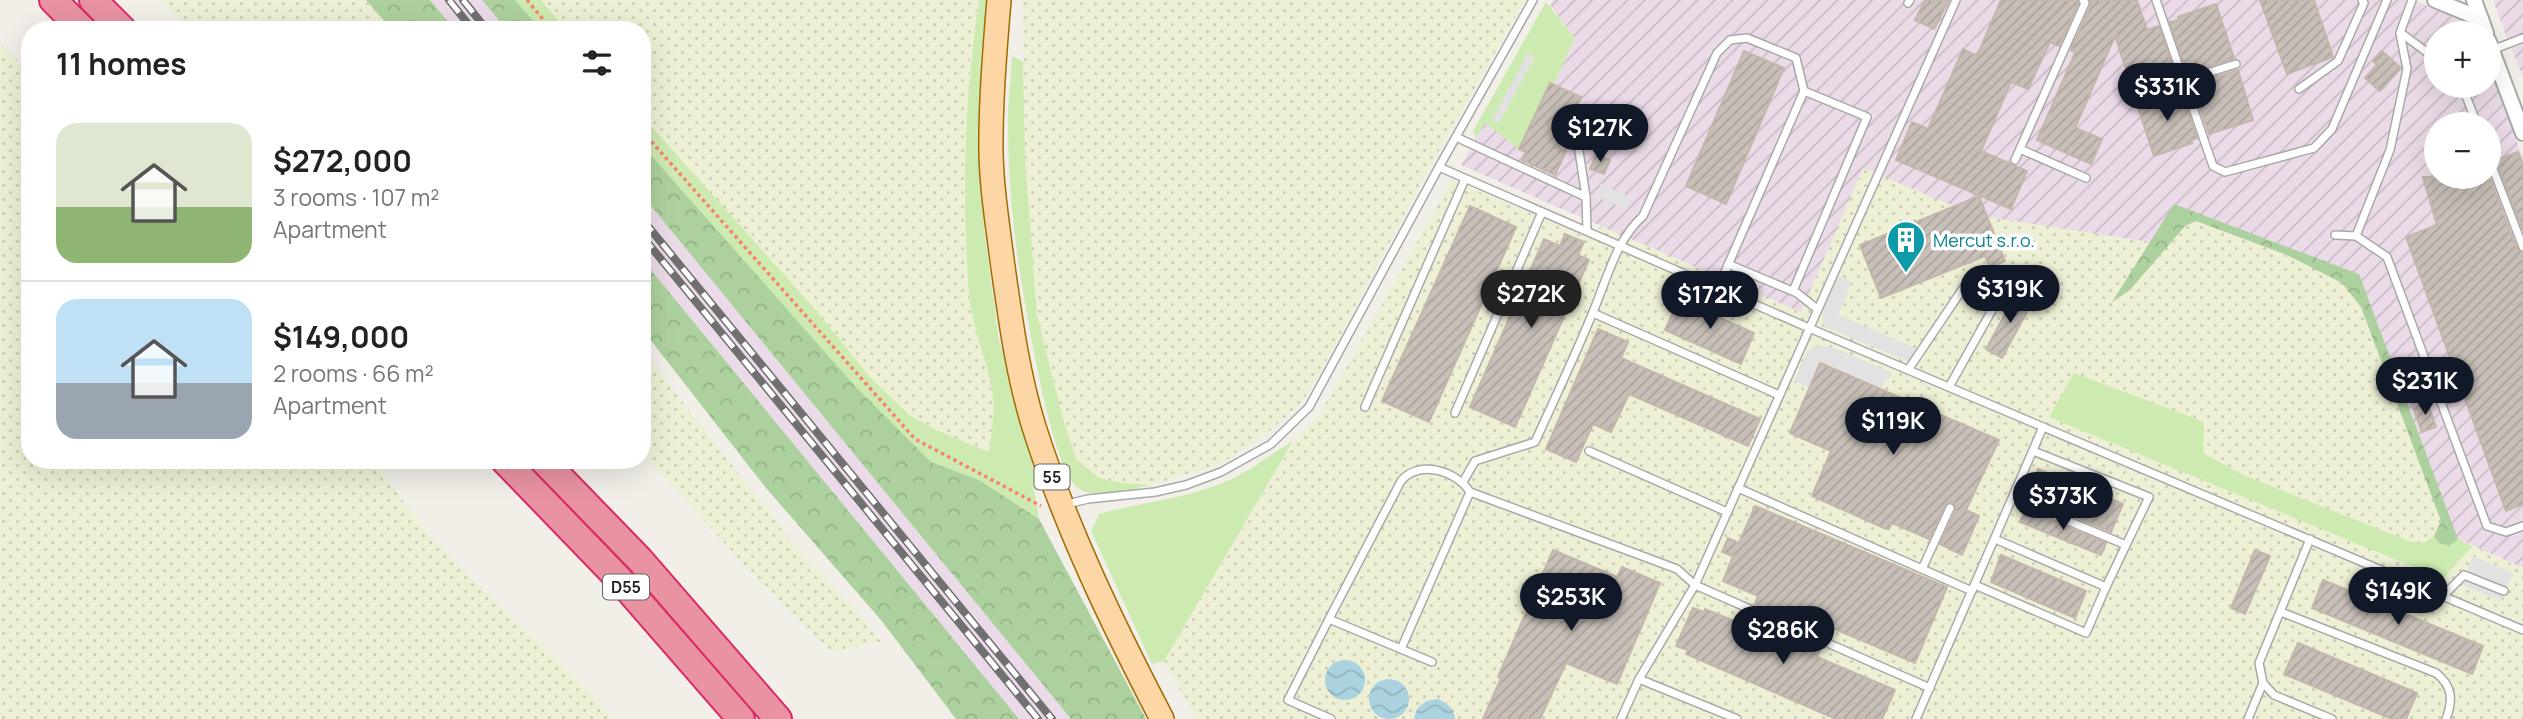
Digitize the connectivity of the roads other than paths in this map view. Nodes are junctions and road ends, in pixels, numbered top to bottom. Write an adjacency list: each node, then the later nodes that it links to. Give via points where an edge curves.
1 (53, 0): 14 (highway)
2 (93, 0): 15 (highway)
3 (999, 0): 64 (main road, 55, via 990,140 996,218 1013,340 1034,426)
4 (1534, 0): 27 (lane)
5 (1956, 0): 47 (lane)
6 (2084, 0): 29 (lane)
7 (2156, 0): 22 (lane)
8 (2362, 0): 23 (lane, via 2338,61)
9 (2387, 0): 22 (lane, via 2332,129 2314,148 2225,172 2213,166)
10 (2412, 0): 16 (lane)
11 (2435, 0): 13 (street)
12 (2474, 0): 13 (street)
13 (2481, 19)
14 (74, 21)
15 (114, 21)
16 (2400, 33): 19 (lane); 39 (lane, via 2407,69 2390,150)
17 (2523, 38): 18 (lane)
18 (2501, 43)
19 (2424, 50)
20 (2236, 64): 22 (lane)
21 (2501, 74): 26 (street)
22 (2185, 83): 25 (lane)
23 (2300, 89)
24 (1804, 91): 40 (lane, via 1796,58 1746,38 1730,40 1717,53 1643,216); 42 (lane); 45 (lane, via 1867,117)
25 (2136, 99)
26 (2523, 133)
27 (1456, 137): 31 (lane); 35 (lane)
28 (1577, 138): 35 (lane)
29 (2020, 149): 30 (lane); 32 (lane)
30 (2015, 160)
31 (1439, 167): 33 (lane); 64 (lane, via 1309,407 1271,444 1186,485)
32 (2086, 178)
33 (1465, 179): 36 (lane); 53 (lane)
34 (2501, 189): 41 (lane)
35 (1586, 197): 37 (lane)
36 (1542, 212): 37 (lane); 54 (lane)
37 (1587, 230): 40 (lane)
38 (2335, 235): 39 (lane)
39 (2356, 236): 67 (lane, via 2387,257 2487,526 2506,532)
40 (1620, 244): 44 (lane); 48 (lane)
41 (2523, 247)
42 (1728, 264): 44 (lane); 45 (lane)
43 (1968, 281): 50 (lane)
44 (1717, 288): 49 (lane)
45 (1793, 291): 47 (lane)
46 (2035, 293): 51 (lane, via 2011,282 2006,285)
47 (1817, 309): 49 (lane)
48 (1593, 313): 52 (lane); 60 (lane, via 1535,442 1475,461)
49 (1809, 328): 50 (lane); 52 (lane)
50 (1908, 370): 51 (lane)
51 (1950, 387): 55 (lane)
52 (1779, 395): 61 (lane)
53 (1365, 407)
54 (1455, 413)
55 (2043, 427): 56 (lane); 69 (lane)
56 (2033, 451): 63 (lane); 70 (lane, via 2149,497)
57 (1589, 452): 66 (lane)
58 (513, 469): 86 (highway, D55, via 619,579)
59 (552, 469): 87 (highway, D55, via 640,560)
60 (1464, 482): 62 (lane); 78 (lane, via 1426,468 1408,473)
61 (1738, 488): 66 (lane); 71 (lane)
62 (1470, 492): 72 (lane, via 1677,569); 80 (lane)
63 (2012, 498): 68 (lane); 70 (lane)
64 (1062, 505): 88 (main road, 55, via 1125,649)
65 (1950, 508): 71 (lane)
66 (1727, 512): 72 (lane)
67 (2523, 526)
68 (1995, 539): 73 (lane); 74 (lane)
69 (2310, 539): 76 (lane); 77 (lane)
70 (2126, 545): 73 (lane)
71 (1922, 569): 74 (lane)
72 (1695, 585): 82 (lane); 84 (lane)
73 (2106, 587): 74 (lane, via 2086,632)
74 (1974, 588): 84 (lane)
75 (2504, 591): 76 (lane, via 2464,575)
76 (2443, 596): 79 (lane)
77 (2281, 612): 83 (lane, via 2259,663); 95 (lane, via 2436,673 2450,689)
78 (1329, 619): 80 (lane); 89 (lane, via 1288,701)
79 (2523, 630)
80 (1401, 649): 81 (lane)
81 (1432, 663)
82 (1639, 679): 90 (lane); 91 (lane)
83 (2263, 683): 85 (lane, via 2274,695); 93 (lane)
84 (1930, 688): 92 (lane)
85 (2320, 717): 94 (lane)
86 (741, 719)
87 (778, 719)
88 (1162, 719)
89 (1331, 719)
90 (1621, 719)
91 (1737, 719)
92 (1916, 719)
93 (2248, 719)
94 (2332, 719)
95 (2446, 719)

